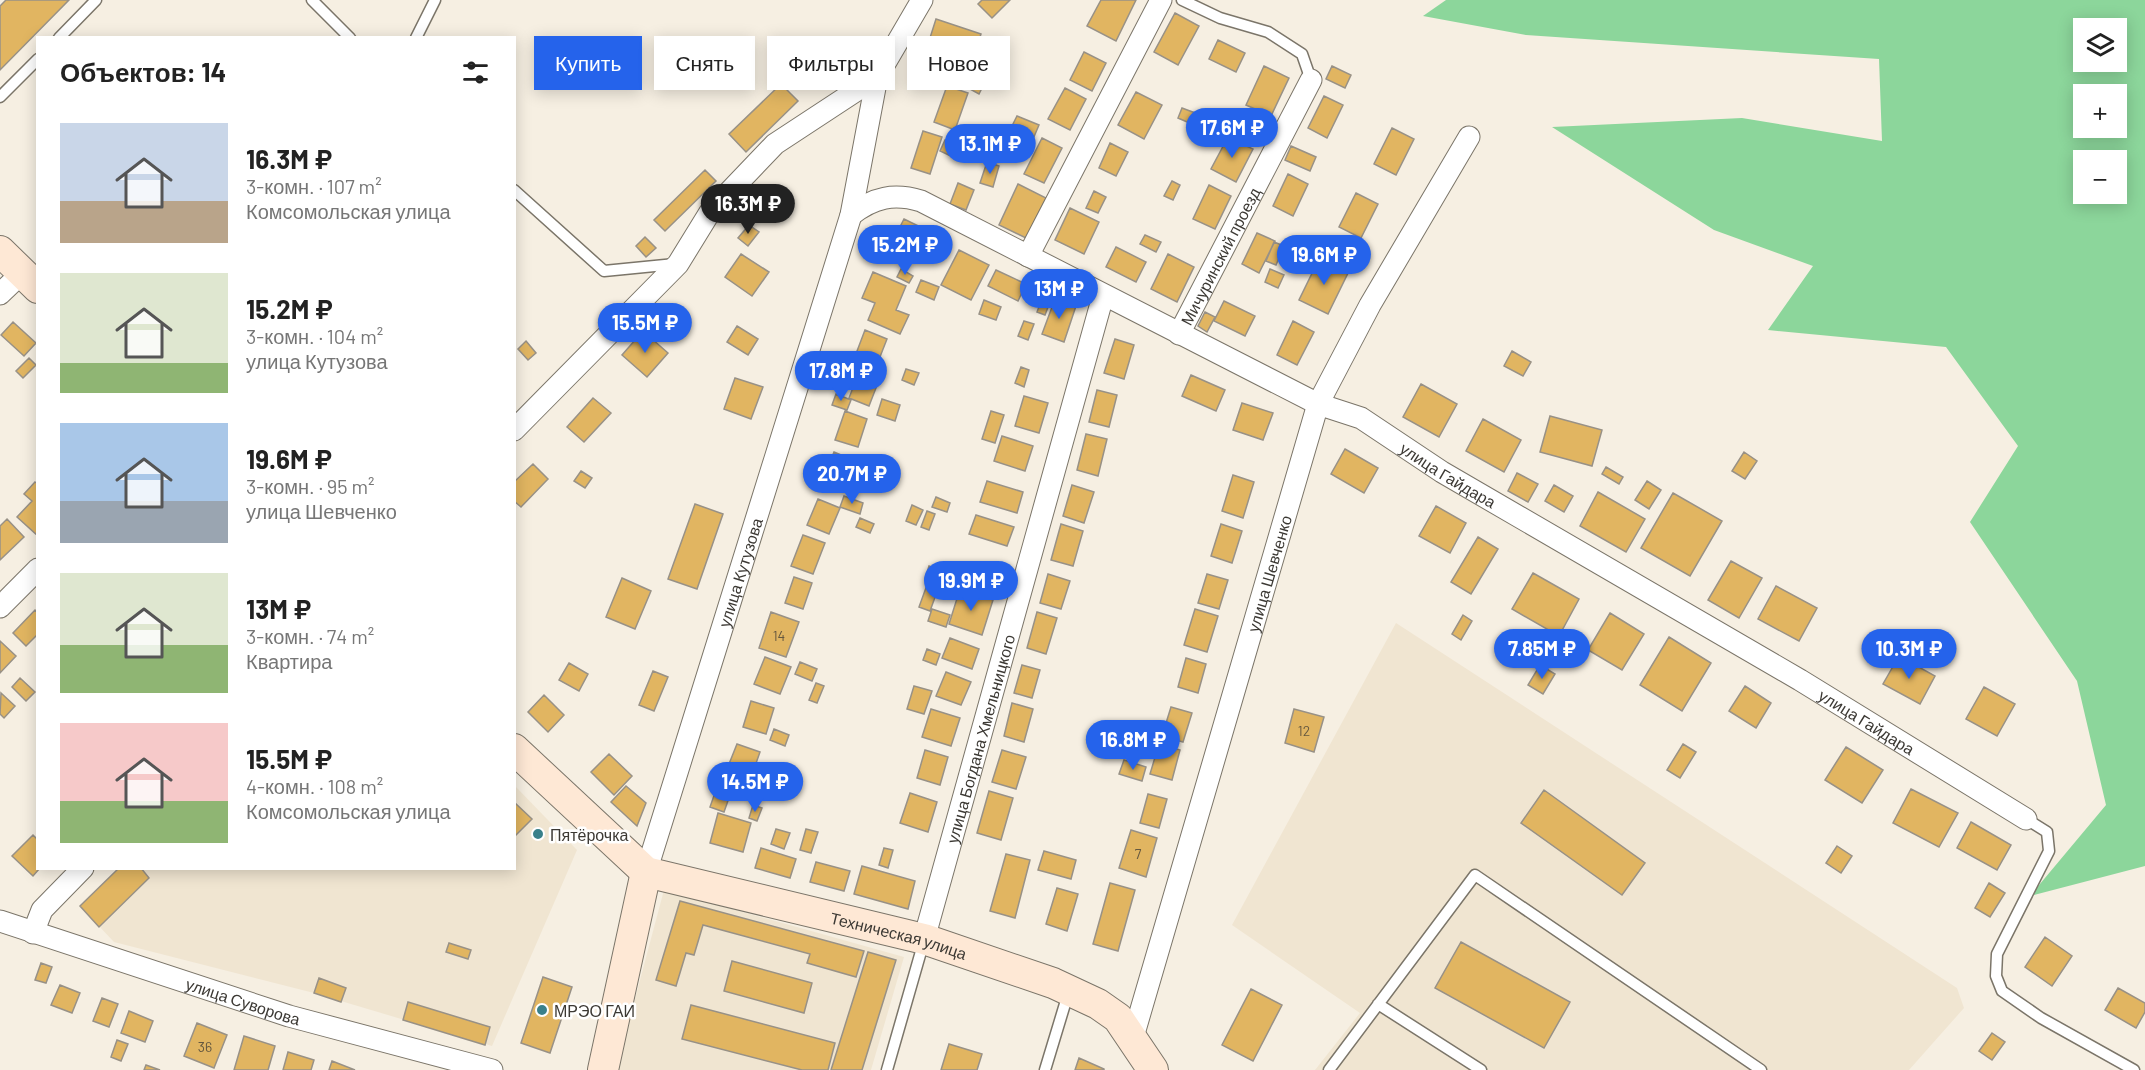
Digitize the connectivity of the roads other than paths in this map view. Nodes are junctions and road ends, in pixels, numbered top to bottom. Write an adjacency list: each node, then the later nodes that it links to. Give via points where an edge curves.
1 (96, 0): 7 (lane)
2 (312, 0): 8 (lane)
3 (435, 0): 9 (lane)
4 (922, 0): 10 (street)
5 (1161, 0): 20 (street)
6 (1182, 0): 12 (lane, via 1220,18 1268,32 1302,54)
7 (61, 36)
8 (348, 36)
9 (417, 36)
10 (895, 46)
11 (36, 61): 15 (lane)
12 (1311, 80): 25 (street, Мичуринский проезд)
13 (857, 90): 21 (street, via 775,144 710,212)
14 (875, 90): 18 (street, улица Кутузова)
15 (0, 97)
16 (1469, 137): 26 (street, улица Шевченко, via 1370,304)
17 (516, 192): 21 (lane, via 604,272)
18 (851, 215): 20 (street, улица Гайдара, via 869,201 903,196 921,201); 33 (street, улица Кутузова)
19 (0, 250): 22 (main road)
20 (1028, 256): 24 (street, улица Гайдара)
21 (678, 264): 27 (street)
22 (30, 280): 23 (street)
23 (0, 294)
24 (1103, 296): 25 (street, улица Гайдара); 36 (street, улица Богдана Хмельницкого)
25 (1179, 334): 26 (street, улица Гайдара)
26 (1318, 404): 31 (street, улица Гайдара, via 1361,418 1442,472 1800,680); 39 (street, улица Шевченко)
27 (516, 428)
28 (36, 571): 29 (street)
29 (0, 607)
30 (516, 751): 33 (main road)
31 (2026, 819): 48 (lane, via 2048,832 2049,852 1997,954 1996,976 2002,991 2041,1018)
32 (81, 870): 35 (street, via 42,910)
33 (646, 872): 36 (main road, Техническая улица); 41 (main road, улица Кутузова)
34 (0, 921): 35 (street, улица Суворова)
35 (33, 933): 40 (street, улица Суворова, via 289,1016)
36 (924, 939): 37 (main road, Техническая улица); 42 (lane)
37 (1069, 990): 39 (main road, Техническая улица, via 1118,1018); 43 (lane)
38 (1378, 1005): 45 (lane); 46 (lane); 47 (lane, via 1475,875)
39 (1133, 1037): 44 (main road, Техническая улица)
40 (492, 1070)
41 (603, 1070)
42 (887, 1070)
43 (1045, 1070)
44 (1153, 1070)
45 (1329, 1070)
46 (1481, 1070)
47 (1761, 1070)
48 (2134, 1070)

